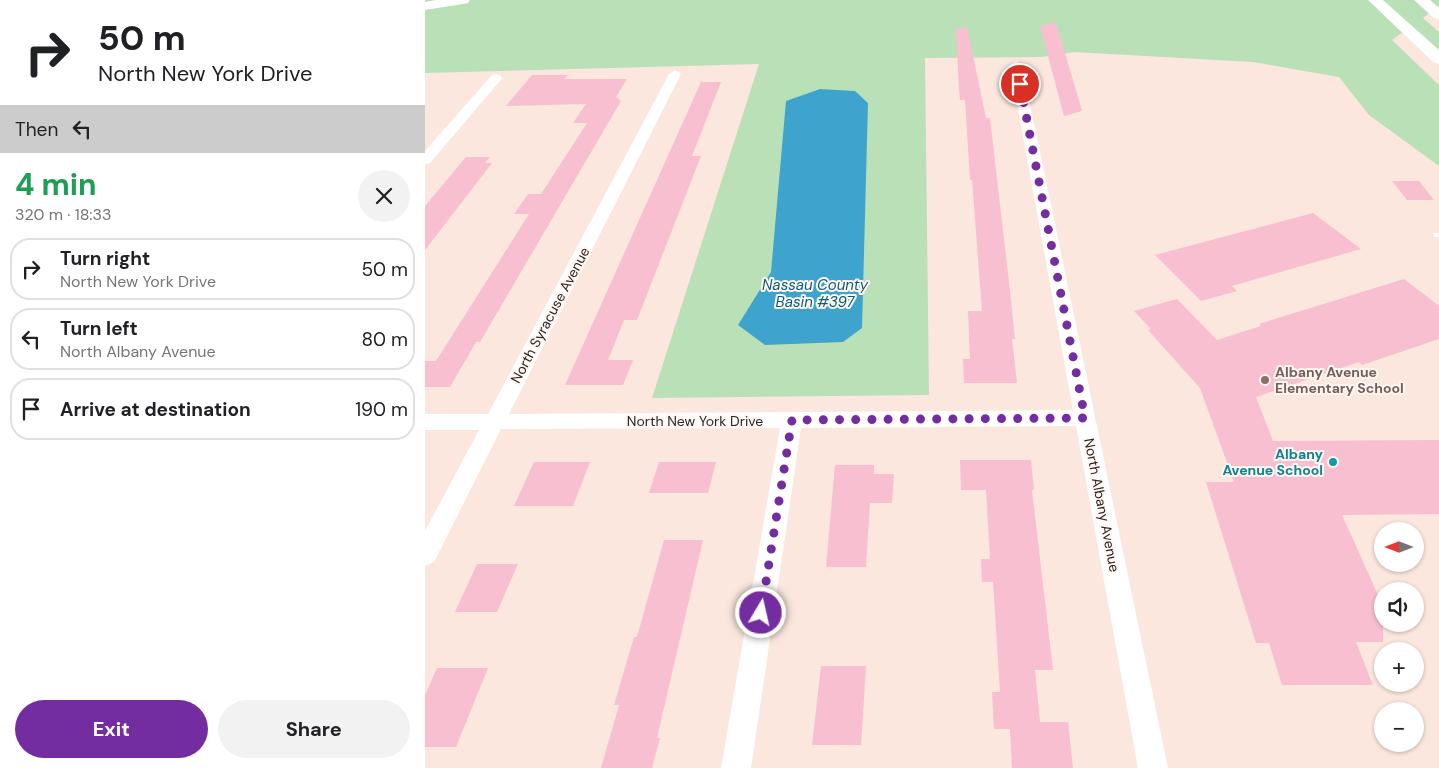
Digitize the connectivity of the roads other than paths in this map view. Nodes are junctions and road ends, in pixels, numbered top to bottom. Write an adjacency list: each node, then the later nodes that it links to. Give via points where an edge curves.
1 (463, 0): 5 (highway)
2 (1359, 0): 7 (highway)
3 (1375, 0): 7 (highway)
4 (1421, 0): 6 (highway)
5 (425, 6)
6 (1439, 15)
7 (1421, 42): 8 (highway)
8 (1439, 59)
9 (1017, 65): 13 (street, North Albany Avenue)
10 (675, 74): 16 (street, North Syracuse Avenue)
11 (496, 78): 12 (street)
12 (425, 160)
13 (1085, 418): 14 (street, North New York Drive); 19 (street, North Albany Avenue)
14 (792, 420): 16 (street, North New York Drive); 18 (street)
15 (425, 422): 16 (street, North New York Drive)
16 (494, 422): 17 (street, North Syracuse Avenue)
17 (425, 555)
18 (736, 768)
19 (1153, 768)

